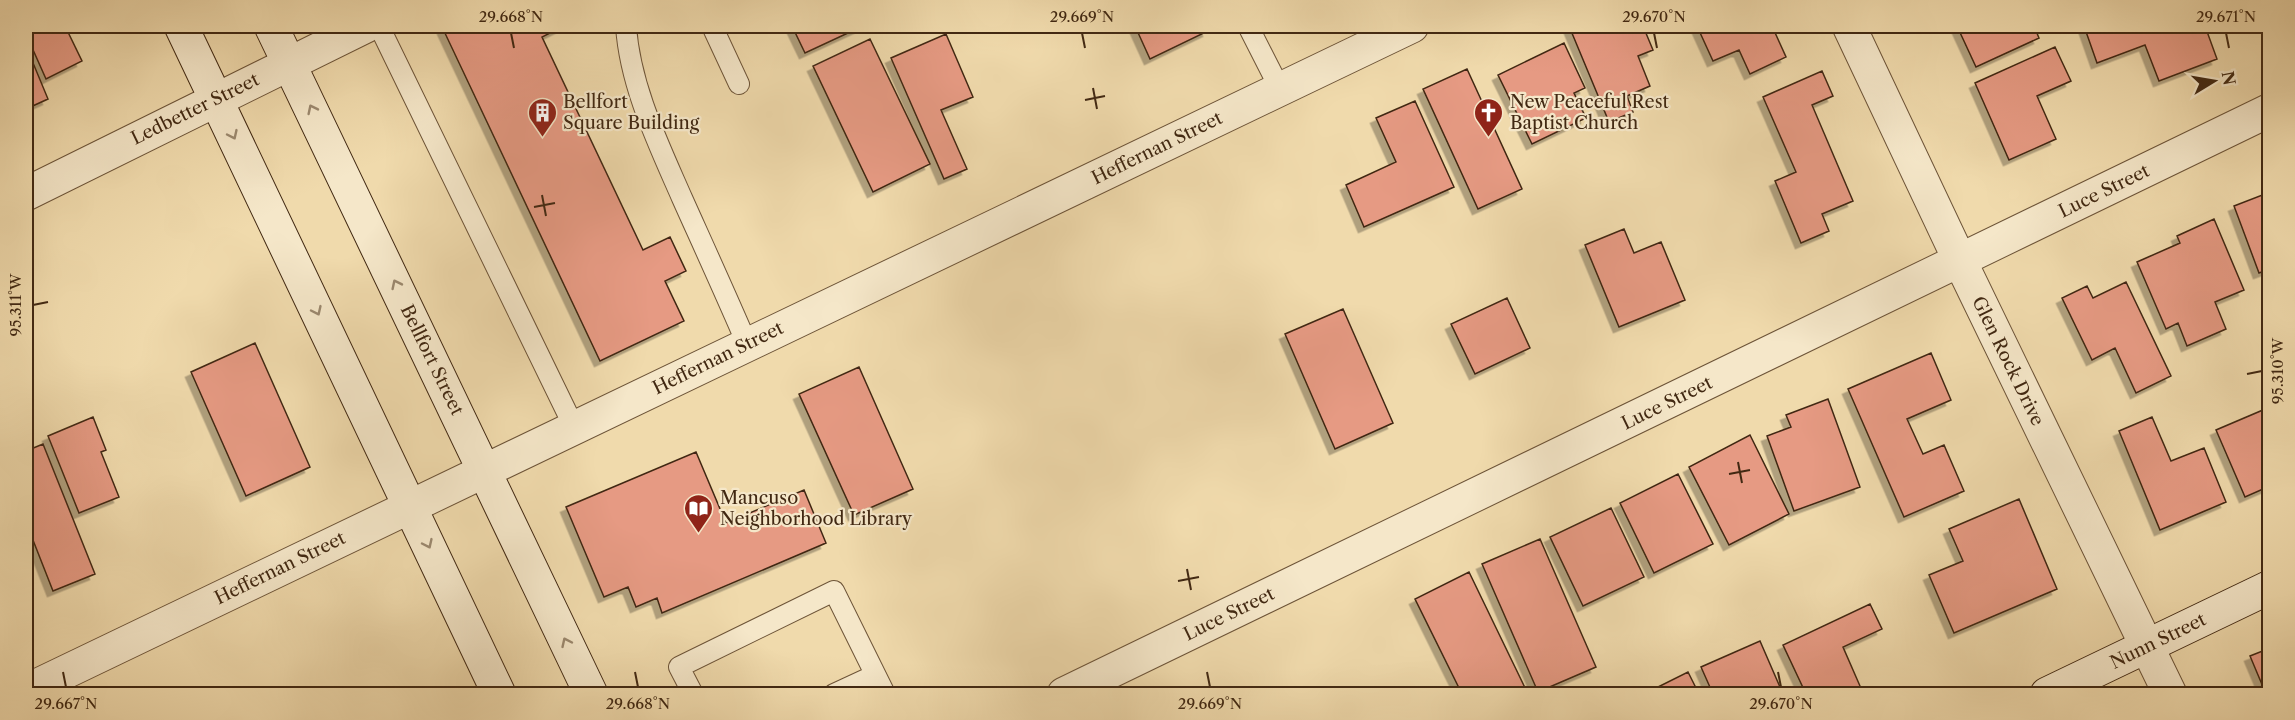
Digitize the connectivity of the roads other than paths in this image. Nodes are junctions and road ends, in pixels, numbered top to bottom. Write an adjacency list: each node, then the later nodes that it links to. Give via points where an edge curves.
1 (181, 26): 13 (street)
2 (271, 26): 10 (street, Bellfort Street)
3 (366, 26): 10 (street, Ledbetter Street)
4 (379, 26): 18 (lane)
5 (626, 26): 17 (lane, via 634,76 651,126)
6 (712, 26): 11 (lane)
7 (1248, 26): 12 (lane)
8 (1412, 26): 12 (street, Heffernan Street)
9 (1849, 26): 16 (street, Glen Rock Drive)
10 (290, 63): 13 (street, Ledbetter Street); 19 (street, Bellfort Street, one-way to 10)
11 (739, 84)
12 (1280, 89): 17 (street, Heffernan Street)
13 (215, 99): 15 (street, Ledbetter Street); 20 (street, one-way to 20)
14 (2270, 110): 16 (street, Luce Street)
15 (26, 194)
16 (1960, 261): 22 (street, Glen Rock Drive); 30 (street, Luce Street)
17 (747, 344): 18 (street, Heffernan Street)
18 (574, 427): 19 (street, Heffernan Street)
19 (485, 470): 20 (street, Heffernan Street); 26 (street, Bellfort Street, one-way to 19)
20 (410, 506): 24 (street, Heffernan Street); 25 (street, one-way to 25)
21 (2270, 587): 22 (street, Nunn Street)
22 (2147, 646): 31 (street, Nunn Street); 32 (street, Glen Rock Drive)
23 (875, 675): 27 (lane, via 834,591 679,666); 28 (lane); 29 (lane)
24 (26, 691)
25 (499, 694)
26 (591, 694)
27 (693, 694)
28 (834, 694)
29 (885, 694)
30 (1064, 694)
31 (2047, 694)
32 (2170, 694)

